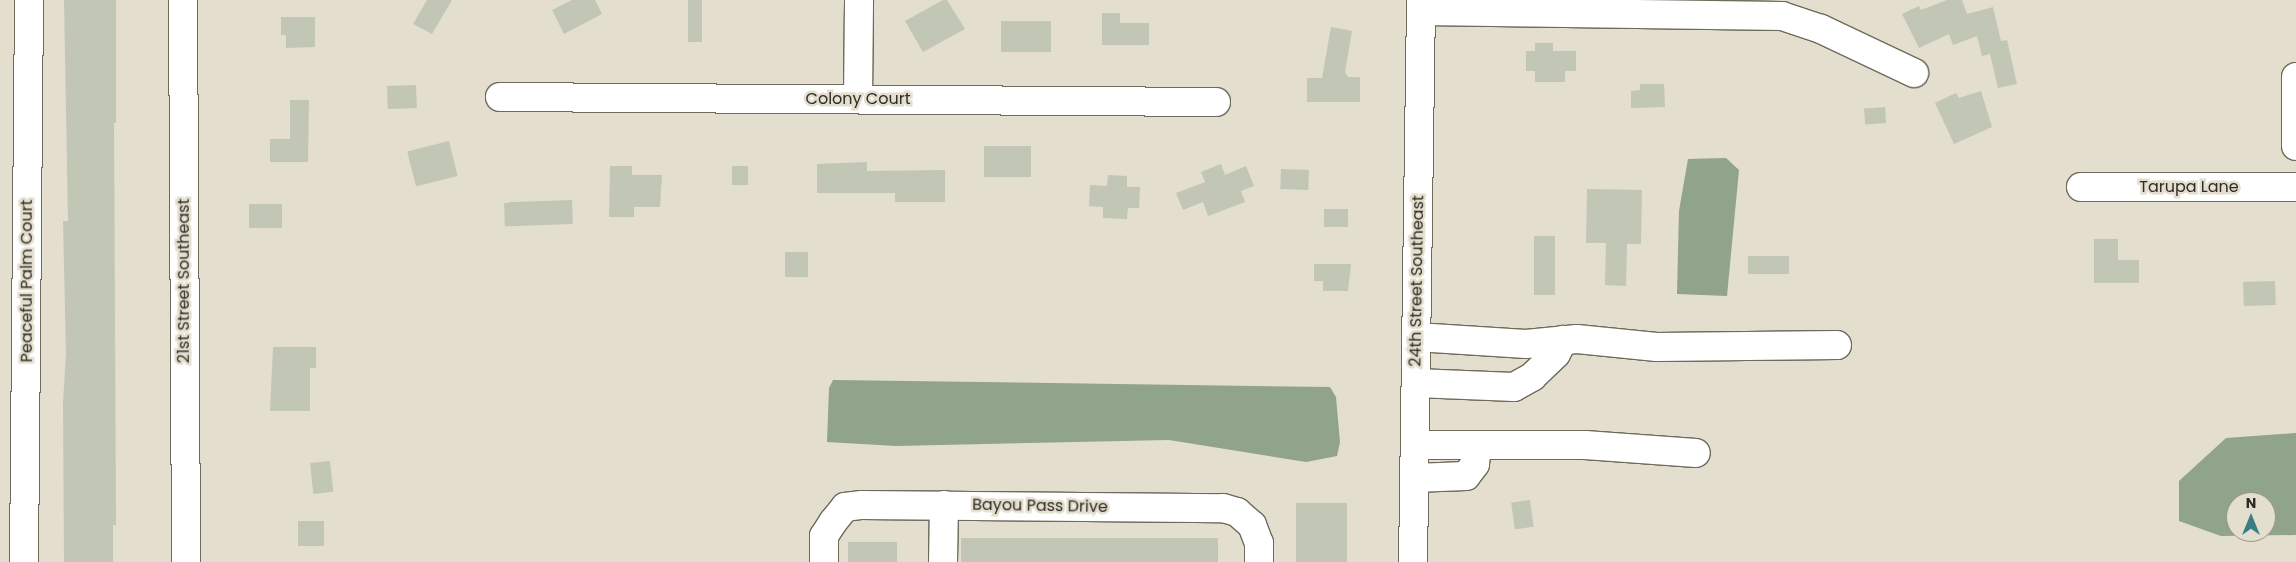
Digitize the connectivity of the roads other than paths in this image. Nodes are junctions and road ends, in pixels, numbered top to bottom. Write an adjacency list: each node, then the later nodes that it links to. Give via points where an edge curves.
1 (29, 0): 22 (street, Peaceful Palm Court)
2 (183, 0): 23 (street, 21st Street Southeast)
3 (858, 0): 8 (street)
4 (1421, 6): 5 (street, via 1782,16 1821,29); 13 (street, 24th Street Southeast)
5 (1914, 74)
6 (2296, 77): 10 (street)
7 (500, 97): 8 (street, Colony Court)
8 (858, 100): 9 (street, Colony Court)
9 (1216, 102)
10 (2296, 146)
11 (2081, 187): 12 (street, Tarupa Lane)
12 (2296, 187)
13 (1416, 337): 14 (street, via 1526,344); 16 (street, 24th Street Southeast)
14 (1563, 340): 15 (street, via 1657,346); 16 (street, via 1556,354 1532,377 1514,387)
15 (1837, 345)
16 (1416, 383): 17 (street, 24th Street Southeast)
17 (1415, 445): 18 (street); 20 (street, 24th Street Southeast)
18 (1477, 445): 19 (street, via 1585,445); 20 (street, via 1475,464 1466,476)
19 (1696, 453)
20 (1414, 478): 27 (street, 24th Street Southeast)
21 (944, 505): 24 (street, Bayou Pass Drive, via 862,504 845,508 824,536); 25 (street); 26 (street, Bayou Pass Drive, via 1223,508 1237,512 1252,525 1259,543)
22 (24, 562)
23 (186, 562)
24 (824, 562)
25 (943, 562)
26 (1260, 562)
27 (1413, 562)

